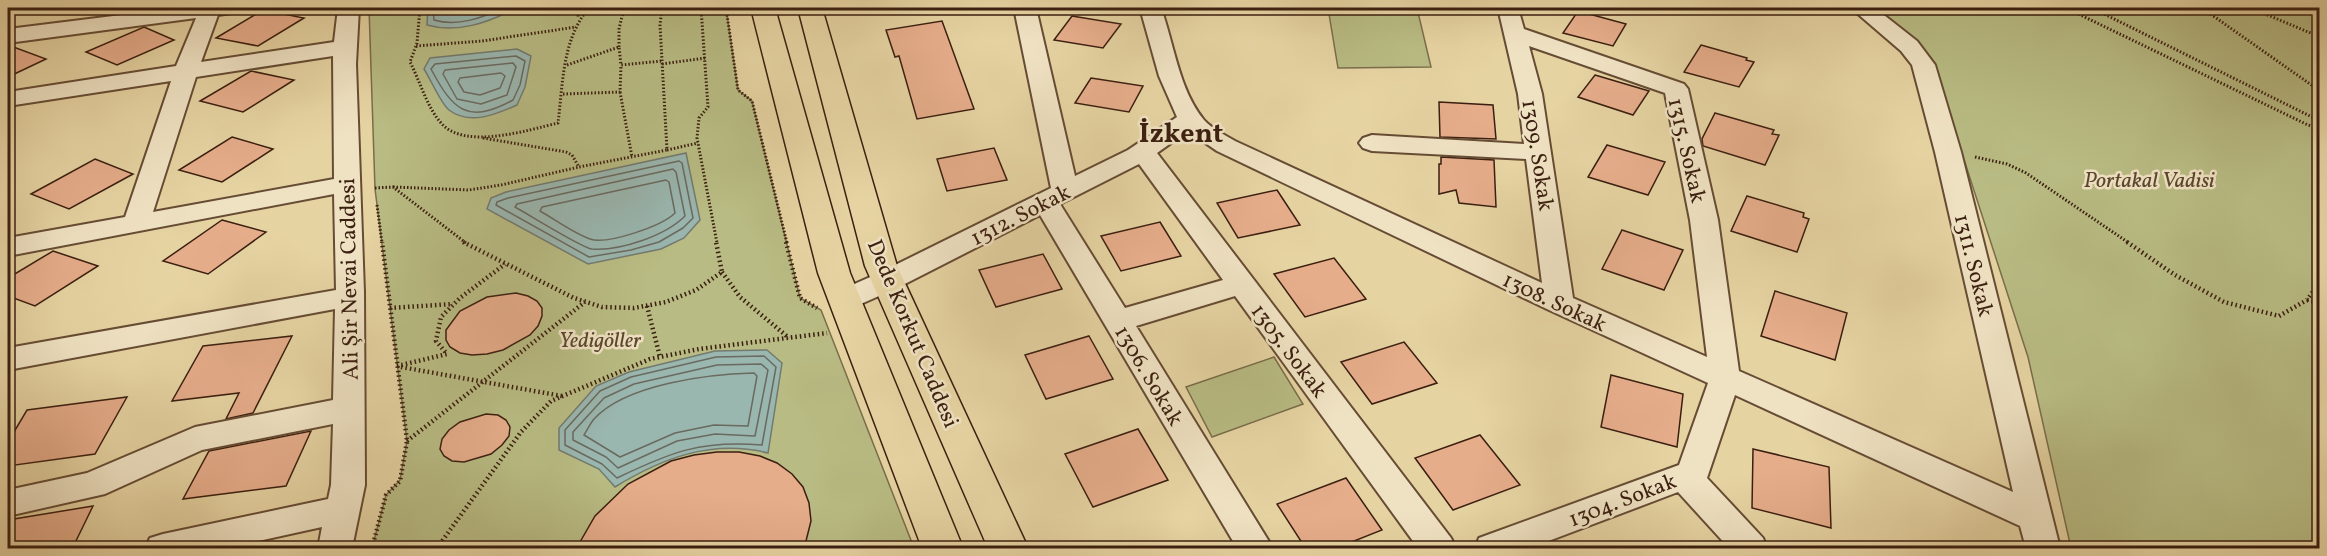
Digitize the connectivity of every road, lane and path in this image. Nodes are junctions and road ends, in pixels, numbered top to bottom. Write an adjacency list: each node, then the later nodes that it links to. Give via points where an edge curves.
1 (217, 8): 24 (street); 33 (street)
2 (399, 8): 20 (path)
3 (420, 8): 26 (path)
4 (578, 8): 21 (path)
5 (589, 8): 21 (path)
6 (624, 8): 28 (path)
7 (662, 8): 30 (path)
8 (701, 8): 29 (path)
9 (726, 8): 70 (path, via 738,90 752,102 800,298)
10 (763, 8): 70 (main road, via 834,273)
11 (810, 8): 59 (main road, Dede Korkut Caddesi)
12 (1025, 8): 54 (street, 1306. Sokak)
13 (1150, 8): 38 (street, 1308. Sokak, via 1177,91)
14 (1508, 8): 23 (street, 1309. Sokak)
15 (1862, 8): 47 (street, 1311. Sokak, via 1909,46 1923,65)
16 (2066, 8): 40 (path)
17 (2092, 8): 39 (path)
18 (2202, 8): 34 (path)
19 (2251, 8): 25 (path)
20 (362, 9): 27 (street, Ali Şir Nevai Caddesi)
21 (578, 19): 22 (path)
22 (576, 27): 26 (path); 32 (path)
23 (1514, 33): 46 (street, 1309. Sokak, via 1530,94); 76 (street, 1315. Sokak, via 1676,89 1704,220)
24 (8, 36)
25 (2319, 37)
26 (416, 46): 41 (path, via 410,62 443,125 457,135)
27 (345, 47): 33 (street); 51 (street, Ali Şir Nevai Caddesi)
28 (619, 47): 31 (path); 32 (path)
29 (705, 58): 30 (path); 42 (path, via 708,107 699,118)
30 (662, 63): 31 (path); 44 (path)
31 (621, 64): 35 (path)
32 (566, 65): 36 (path)
33 (186, 71): 37 (street); 55 (street)
34 (2319, 91)
35 (620, 92): 36 (path); 48 (path)
36 (562, 94): 41 (path, via 558,123)
37 (8, 99)
38 (1191, 118): 45 (street, 1312. Sokak); 65 (street, 1308. Sokak, via 1203,132 1256,161)
39 (2319, 120)
40 (2319, 128)
41 (478, 136): 49 (path, via 554,147 571,154)
42 (698, 143): 44 (path); 58 (path)
43 (1372, 143): 46 (street)
44 (667, 150): 48 (path)
45 (1143, 152): 54 (street, 1312. Sokak); 61 (street, 1305. Sokak)
46 (1539, 152): 65 (street, 1309. Sokak)
47 (1947, 152): 63 (path, via 2007,164 2026,173 2175,275 2224,302 2279,316); 84 (street, 1311. Sokak)
48 (632, 157): 49 (path)
49 (579, 167): 52 (path, via 487,187)
50 (374, 177): 53 (path)
51 (347, 184): 55 (street); 62 (street, Ali Şir Nevai Caddesi)
52 (393, 187): 53 (path); 57 (path, via 472,247)
53 (375, 189): 69 (path)
54 (1055, 196): 59 (street, 1312. Sokak); 71 (street, 1306. Sokak)
55 (136, 223): 56 (street)
56 (8, 247)
57 (505, 264): 64 (path); 67 (path)
58 (722, 272): 68 (path, via 705,287 682,298); 72 (path, via 740,297)
59 (887, 282): 70 (street, 1312. Sokak); 91 (main road, Dede Korkut Caddesi)
60 (2319, 282): 63 (path)
61 (1241, 284): 71 (street); 93 (street, 1305. Sokak)
62 (350, 297): 74 (street); 79 (street, Ali Şir Nevai Caddesi)
63 (2307, 300): 66 (path)
64 (586, 302): 68 (path, via 627,309); 77 (path)
65 (1559, 303): 76 (street, 1308. Sokak)
66 (2319, 303)
67 (454, 304): 69 (path); 75 (path, via 441,317 436,341 447,354)
68 (647, 306): 73 (path)
69 (390, 308): 75 (path)
70 (830, 310): 72 (path, via 830,332); 90 (main road)
71 (1117, 321): 92 (street, 1306. Sokak)
72 (789, 339): 73 (path)
73 (660, 357): 78 (path)
74 (8, 359)
75 (397, 366): 77 (path); 80 (path)
76 (1725, 379): 81 (street, 1304. Sokak, via 1693,472); 84 (street, 1308. Sokak)
77 (482, 381): 78 (path); 80 (path)
78 (562, 396): 89 (path, via 551,401 521,432)
79 (349, 410): 82 (street, via 195,439 93,485); 83 (street, Ali Şir Nevai Caddesi, via 348,485)
80 (407, 441): 88 (path, via 400,481 386,495)
81 (1684, 476): 85 (street, 1304. Sokak); 95 (street)
82 (8, 503)
83 (343, 509): 86 (street); 87 (street, Ali Şir Nevai Caddesi)
84 (2036, 518): 96 (street, 1311. Sokak)
85 (1546, 540): 94 (street, 1304. Sokak)
86 (163, 549)
87 (335, 549)
88 (372, 549)
89 (437, 549)
90 (943, 549)
91 (1008, 549)
92 (1255, 549)
93 (1438, 549)
94 (1492, 549)
95 (1750, 549)
96 (2043, 549)

